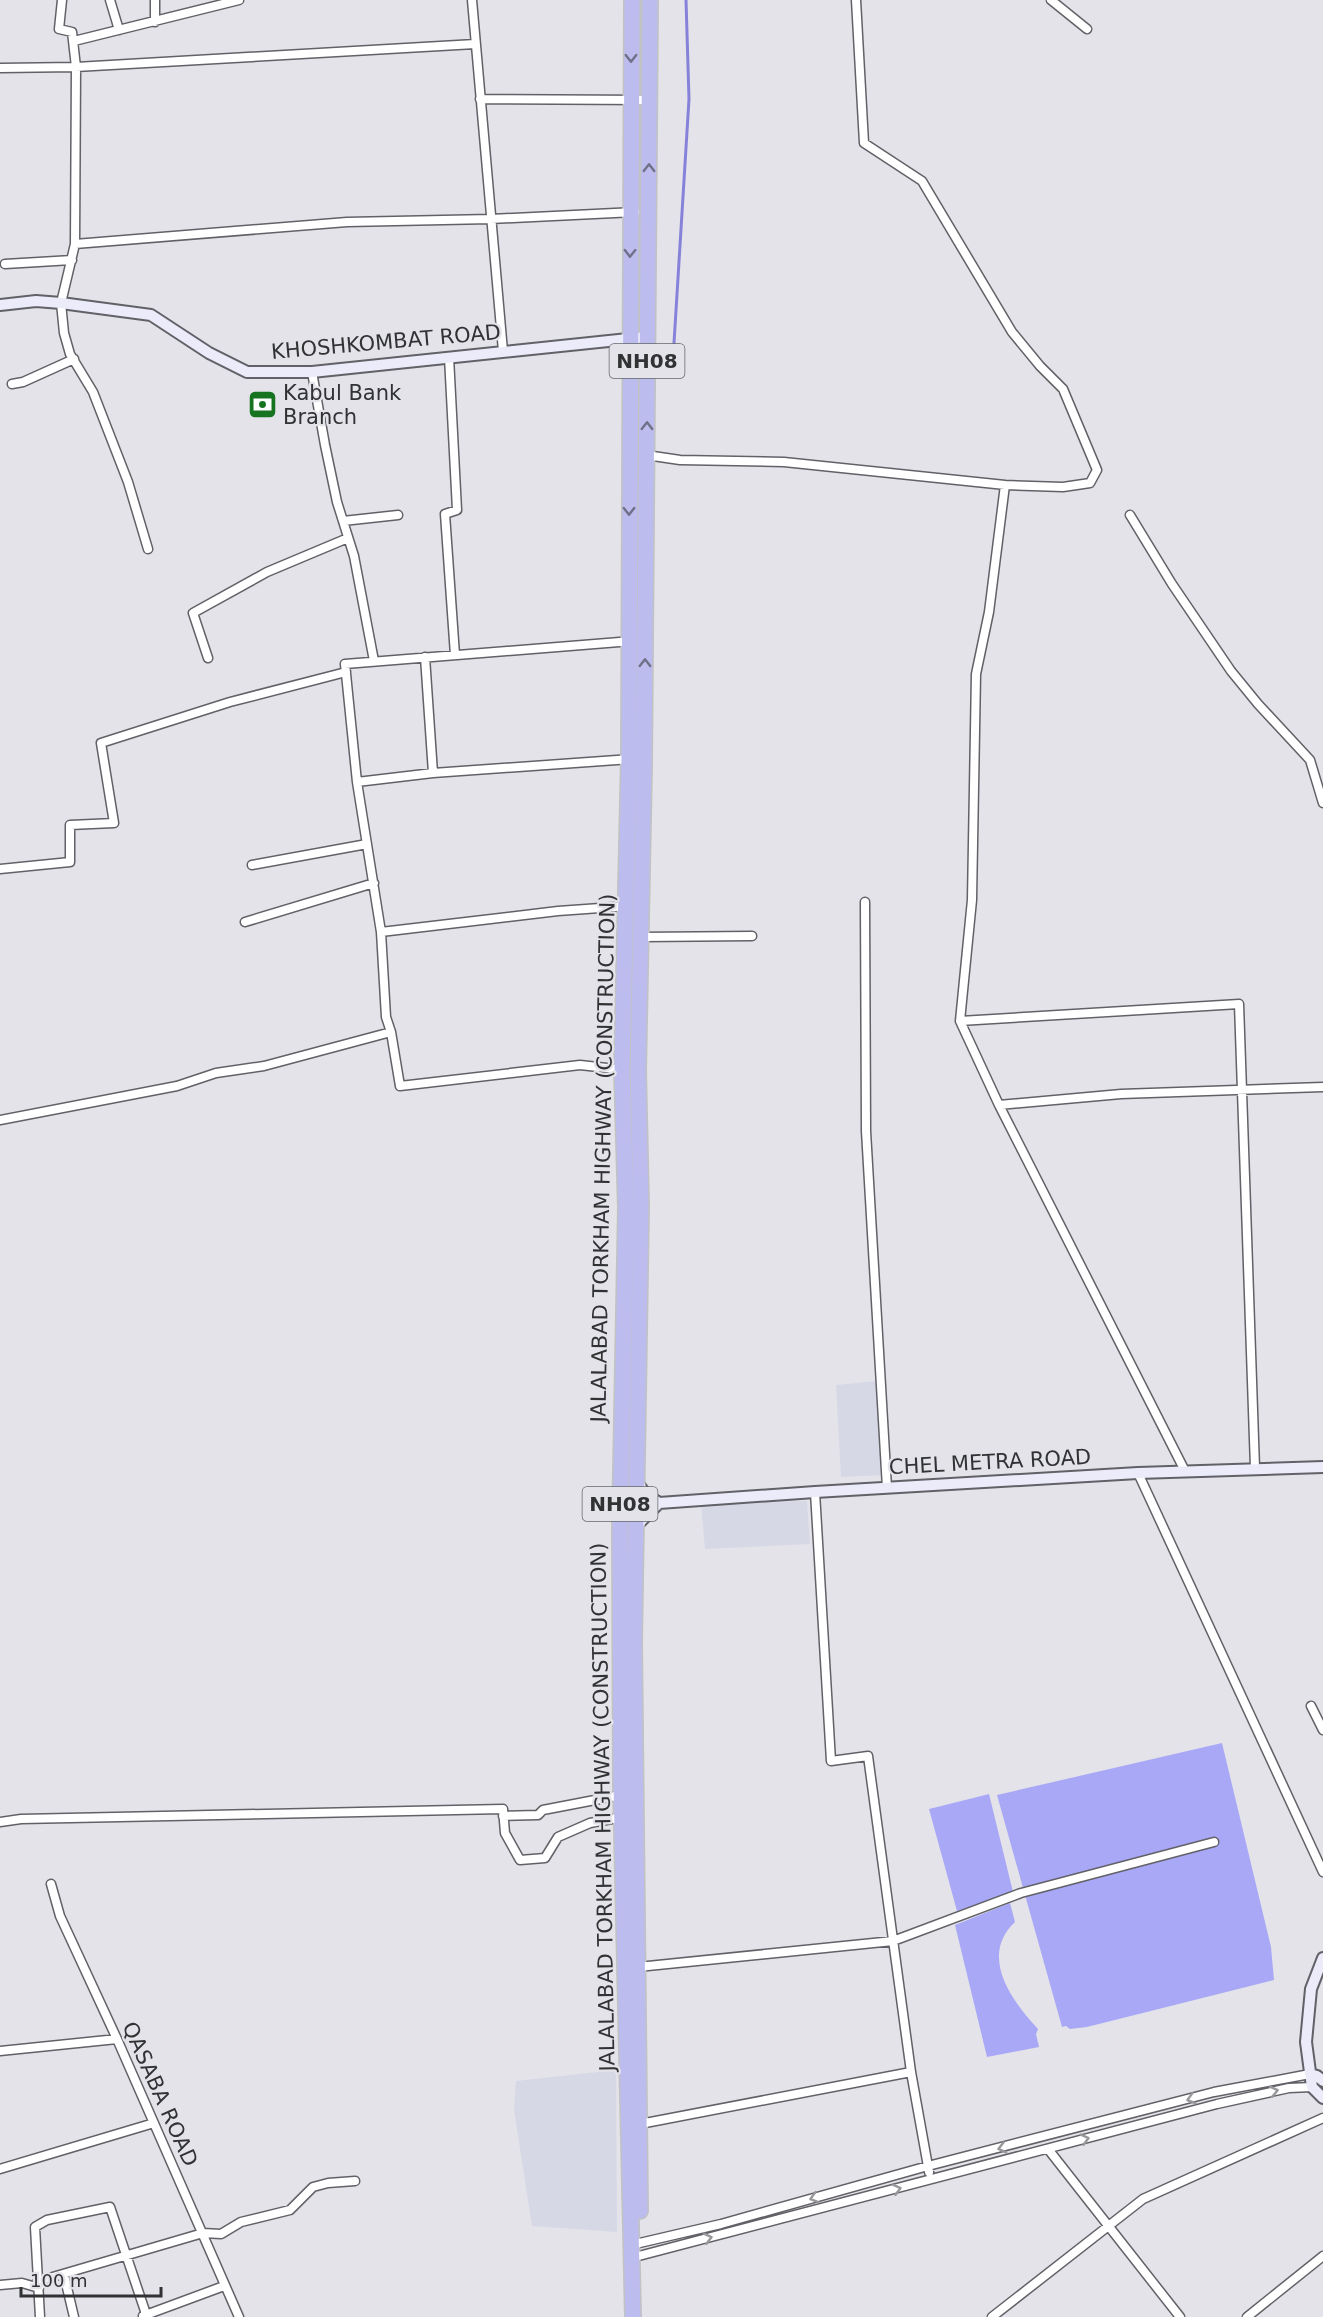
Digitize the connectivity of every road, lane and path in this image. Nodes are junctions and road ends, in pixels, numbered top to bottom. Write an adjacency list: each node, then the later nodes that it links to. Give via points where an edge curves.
1 (62, 0): 13 (street, via 59,29 72,32)
2 (110, 0): 12 (street)
3 (155, 0): 10 (street)
4 (239, 0): 10 (street)
5 (472, 0): 14 (street)
6 (632, 0): 19 (highway, JALALABAD TORKHAM HIGHWAY (CONSTRUCTION) / NH08, one-way to 19)
7 (650, 0): 18 (highway, NH08)
8 (856, 0): 36 (street, via 864,143 922,181 1012,332 1062,389 1096,470 1090,483 1072,486)
9 (1051, 0): 11 (street)
10 (155, 22): 12 (street)
11 (1087, 29)
12 (119, 30): 13 (street)
13 (74, 41): 15 (street)
14 (475, 44): 15 (street); 17 (street)
15 (76, 67): 16 (street); 23 (street)
16 (0, 68)
17 (480, 99): 19 (street); 22 (street)
18 (650, 100): 19 (street); 20 (highway, NH08, one-way to 18)
19 (631, 101): 21 (highway, JALALABAD TORKHAM HIGHWAY (CONSTRUCTION) / NH08)
20 (649, 211): 21 (street); 28 (highway, NH08)
21 (630, 212): 22 (street); 29 (highway, JALALABAD TORKHAM HIGHWAY (CONSTRUCTION) / NH08, one-way to 29)
22 (491, 219): 23 (street, via 347,222); 30 (street)
23 (75, 244): 24 (street)
24 (72, 260): 25 (street); 26 (street)
25 (5, 264)
26 (61, 303): 27 (street, KHOSHKOMBAT ROAD); 32 (street, via 64,333); 33 (street, KHOSHKOMBAT ROAD, via 152,315 209,353 247,372)
27 (0, 305)
28 (647, 337): 29 (street, KHOSHKOMBAT ROAD); 35 (highway, NH08, one-way to 28)
29 (629, 338): 30 (street, KHOSHKOMBAT ROAD); 43 (highway, JALALABAD TORKHAM HIGHWAY (CONSTRUCTION) / NH08, one-way to 43)
30 (503, 351): 31 (street, KHOSHKOMBAT ROAD)
31 (449, 357): 33 (street, KHOSHKOMBAT ROAD); 44 (street, via 457,510 445,514)
32 (74, 359): 34 (street); 41 (street, via 93,392 128,482)
33 (312, 372): 39 (street)
34 (12, 384)
35 (646, 455): 36 (street, via 680,460 784,462); 42 (highway, NH08)
36 (1005, 485): 69 (street, via 989,612 976,674 972,900)
37 (398, 514): 39 (street)
38 (1130, 515): 52 (street, via 1231,671)
39 (343, 521): 40 (street)
40 (348, 538): 46 (street, via 267,572 193,613); 47 (street)
41 (148, 549)
42 (645, 640): 43 (street); 50 (highway, NH08, one-way to 42)
43 (628, 641): 44 (street); 49 (highway, JALALABAD TORKHAM HIGHWAY (CONSTRUCTION) / NH08)
44 (455, 655): 45 (street)
45 (425, 657): 47 (street); 54 (street)
46 (208, 658)
47 (374, 661): 48 (street, via 345,664)
48 (346, 672): 56 (street); 60 (street, via 230,702 101,743 114,823 70,825 70,862)
49 (630, 691): 50 (highway, NH08); 51 (highway, JALALABAD TORKHAM HIGHWAY (CONSTRUCTION) / NH08)
50 (645, 722): 53 (highway, NH08)
51 (629, 758): 53 (street); 54 (street); 63 (highway, JALALABAD TORKHAM HIGHWAY (CONSTRUCTION) / NH08)
52 (1310, 760): 55 (street); 57 (street)
53 (644, 764): 64 (highway, NH08)
54 (433, 772): 56 (street)
55 (1323, 776)
56 (357, 782): 58 (street)
57 (1323, 803)
58 (367, 844): 59 (street); 61 (street)
59 (252, 865)
60 (0, 869)
61 (374, 883): 65 (street); 66 (street)
62 (865, 902): 82 (street, via 866,1131)
63 (626, 906): 64 (street); 66 (street); 71 (highway, JALALABAD TORKHAM HIGHWAY (CONSTRUCTION) / NH08)
64 (642, 911): 68 (highway, NH08)
65 (245, 922)
66 (381, 932): 70 (street, via 386,1017)
67 (752, 936): 68 (street)
68 (642, 937): 72 (highway, NH08)
69 (960, 1021): 74 (street, via 1239,1004); 75 (street)
70 (391, 1032): 71 (street, via 400,1086 580,1065); 76 (street, via 264,1066 216,1073 177,1086)
71 (622, 1069): 72 (street); 88 (highway, JALALABAD TORKHAM HIGHWAY (CONSTRUCTION) / NH08, via 626,1208 620,1527)
72 (638, 1071): 81 (highway, NH08, via 641,1206)
73 (1323, 1087): 74 (street)
74 (1240, 1089): 75 (street); 78 (street)
75 (999, 1105): 79 (street)
76 (0, 1120)
77 (1323, 1467): 78 (street, CHEL METRA ROAD)
78 (1255, 1468): 79 (street, CHEL METRA ROAD)
79 (1185, 1471): 80 (street, CHEL METRA ROAD)
80 (1138, 1473): 82 (street, CHEL METRA ROAD); 93 (street)
81 (637, 1482): 84 (street, via 645,1494); 85 (highway, NH08)
82 (887, 1488): 83 (street, CHEL METRA ROAD)
83 (815, 1491): 84 (street, CHEL METRA ROAD); 96 (street, via 831,1761 868,1756)
84 (659, 1503): 85 (street)
85 (635, 1527): 90 (highway, NH08)
86 (1311, 1706): 87 (street)
87 (1323, 1730)
88 (621, 1795): 89 (street, via 543,1810 538,1815); 90 (highway, JALALABAD TORKHAM HIGHWAY (CONSTRUCTION) / NH08)
89 (503, 1816): 90 (street, via 505,1833 520,1860 546,1858 558,1837 590,1823); 91 (street, via 503,1809)
90 (629, 1817): 95 (highway, JALALABAD TORKHAM HIGHWAY (CONSTRUCTION) / NH08)
91 (0, 1822)
92 (1214, 1842): 96 (street, via 1021,1893)
93 (1323, 1872)
94 (51, 1884): 99 (street, QASABA ROAD, via 60,1916)
95 (630, 1892): 98 (highway, NH08); 126 (highway, JALALABAD TORKHAM HIGHWAY (CONSTRUCTION) / NH08)
96 (893, 1941): 98 (street); 101 (street)
97 (1323, 1958): 102 (street, via 1308,2010)
98 (638, 1967): 113 (highway, NH08)
99 (117, 2038): 100 (street); 112 (street, QASABA ROAD)
100 (0, 2051)
101 (911, 2072): 113 (street); 118 (street)
102 (1310, 2074): 103 (street); 104 (street); 105 (street)
103 (1323, 2081)
104 (1312, 2087): 106 (street); 108 (street, one-way to 104, via 1289,2088)
105 (1214, 2092): 107 (street, one-way to 107); 108 (street)
106 (1323, 2098)
107 (1170, 2104): 109 (street); 111 (street)
108 (1217, 2104): 109 (street)
109 (1173, 2115): 114 (street)
110 (1323, 2118): 122 (street, via 1143,2199)
111 (1116, 2119): 114 (street); 115 (street)
112 (154, 2123): 119 (street); 123 (street, QASABA ROAD)
113 (640, 2124): 126 (highway, NH08)
114 (1119, 2130): 116 (street, one-way to 114)
115 (1029, 2141): 117 (street); 118 (street, one-way to 118)
116 (1048, 2149): 117 (street); 122 (street)
117 (1032, 2153): 120 (street)
118 (928, 2166): 120 (street); 124 (street, one-way to 124)
119 (0, 2169)
120 (931, 2180): 125 (street, one-way to 120)
121 (355, 2181): 123 (street, via 313,2187 290,2210 241,2222 221,2234)
122 (1108, 2226): 139 (street); 140 (street)
123 (203, 2233): 127 (street); 132 (street, QASABA ROAD)
124 (671, 2236): 125 (street); 126 (street)
125 (673, 2248): 126 (street)
126 (636, 2251): 137 (highway, JALALABAD TORKHAM HIGHWAY (CONSTRUCTION) / NH08); 138 (highway, NH08)
127 (128, 2256): 129 (street); 131 (street, via 110,2207 47,2220 35,2227); 133 (street, via 145,2311)
128 (1323, 2256): 141 (street)
129 (64, 2275): 131 (street); 135 (street)
130 (0, 2285): 131 (street)
131 (39, 2285): 134 (street)
132 (224, 2286): 133 (street); 136 (street, QASABA ROAD)
133 (143, 2316)
134 (40, 2317)
135 (74, 2317)
136 (239, 2317)
137 (633, 2317)
138 (642, 2317)
139 (993, 2317)
140 (1180, 2317)
141 (1247, 2317)

